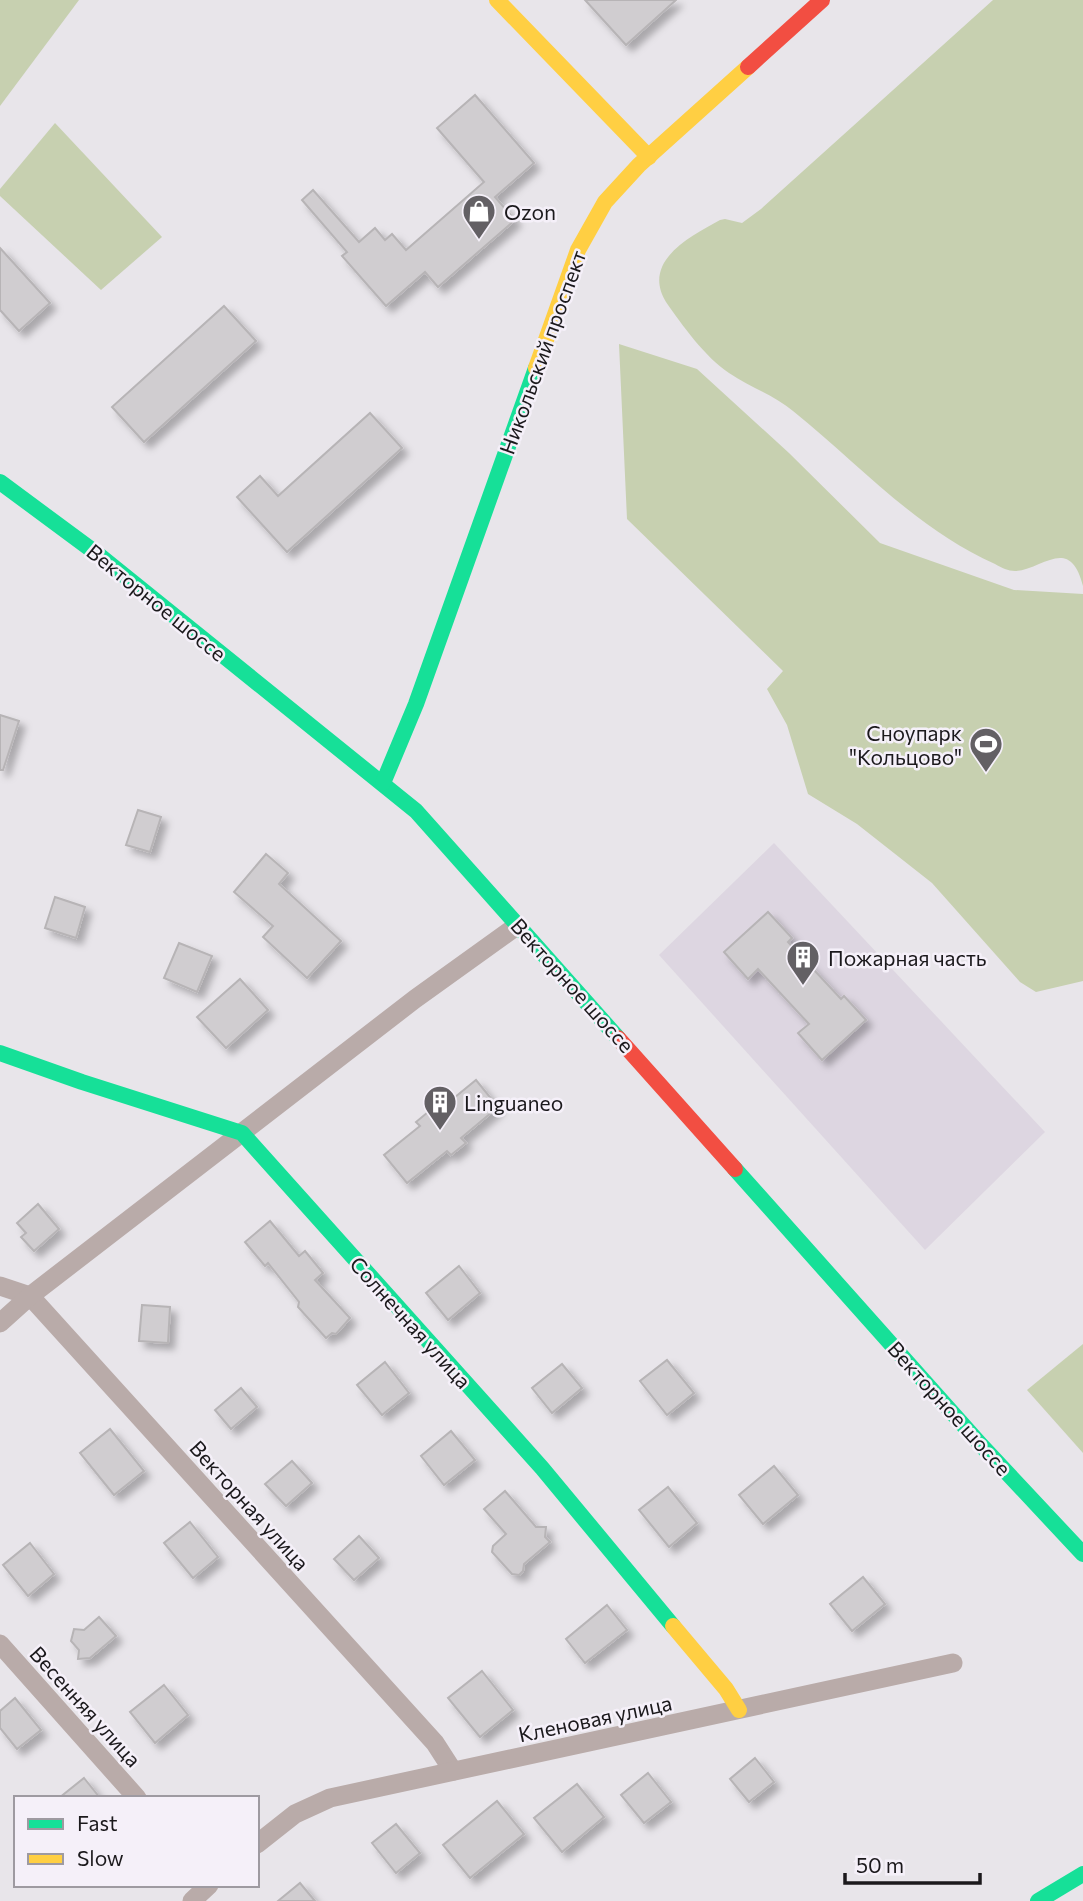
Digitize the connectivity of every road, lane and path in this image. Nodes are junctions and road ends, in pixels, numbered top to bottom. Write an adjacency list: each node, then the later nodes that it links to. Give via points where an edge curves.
1 (497, 0): 3 (main road)
2 (822, 0): 3 (main road, Никольский проспект)
3 (649, 157): 5 (main road, Никольский проспект, via 605,202 578,250 416,704)
4 (0, 482): 5 (main road, Векторное шоссе, via 100,555)
5 (383, 783): 6 (main road, Векторное шоссе, via 416,811)
6 (518, 925): 8 (street); 12 (main road, Векторное шоссе)
7 (0, 1053): 8 (main road)
8 (242, 1133): 10 (street); 15 (main road, Солнечная улица, via 542,1468)
9 (0, 1286): 10 (street, Векторная улица)
10 (30, 1296): 11 (street); 16 (street, Векторная улица, via 435,1743)
11 (0, 1323)
12 (1083, 1555)
13 (0, 1644): 17 (street, Весенняя улица)
14 (953, 1663): 15 (street, Кленовая улица)
15 (739, 1710): 16 (street, Кленовая улица)
16 (453, 1771): 18 (street, Кленовая улица, via 330,1798 295,1814)
17 (135, 1796)
18 (259, 1842)
19 (1083, 1874): 22 (main road)
20 (207, 1887): 21 (street)
21 (192, 1901)
22 (1038, 1901)

